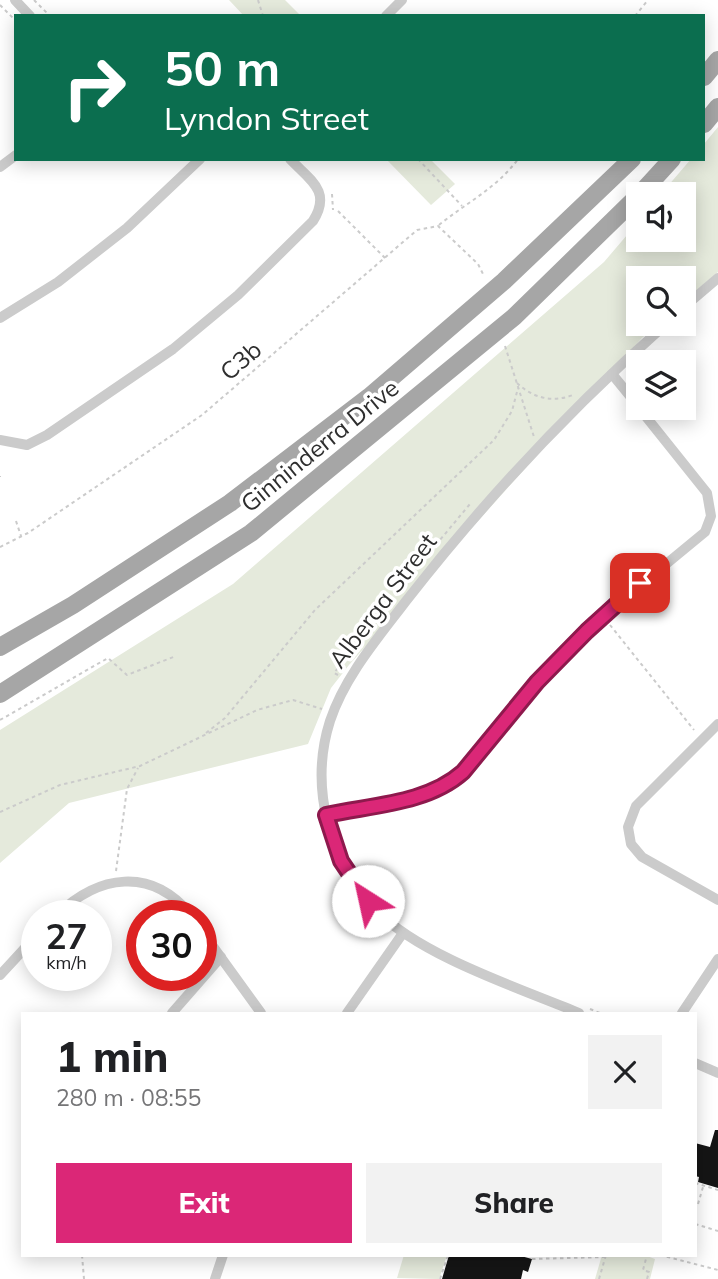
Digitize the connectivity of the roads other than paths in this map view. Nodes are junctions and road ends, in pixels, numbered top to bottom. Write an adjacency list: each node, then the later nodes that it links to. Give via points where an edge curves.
1 (15, 0): 3 (street)
2 (402, 0): 4 (street)
3 (28, 14)
4 (388, 14)
5 (718, 60): 6 (main road)
6 (705, 75)
7 (718, 107): 8 (main road)
8 (705, 123)
9 (198, 161): 17 (street, via 127,228 58,282)
10 (292, 161): 22 (street, via 318,188 321,209 238,295 173,349 47,435 27,445)
11 (630, 161): 23 (main road, Ginninderra Drive, via 504,281 369,397 230,503)
12 (670, 161): 13 (main road, Ginninderra Drive)
13 (651, 182)
14 (626, 208): 24 (main road, Ginninderra Drive, via 514,317 251,533)
15 (718, 278): 16 (street)
16 (696, 297)
17 (0, 318)
18 (653, 336): 19 (street, Alberga Street)
19 (612, 374): 20 (street); 26 (street, Alberga Street, via 460,535 349,678 333,712 322,768)
20 (626, 391)
21 (649, 420): 26 (street, via 707,493 712,516 701,536 603,616 537,682 447,785 420,796)
22 (0, 440)
23 (0, 647)
24 (0, 694)
25 (718, 723): 29 (street, via 636,806 628,833 642,857)
26 (326, 815): 30 (street, Alberga Street, via 334,846 353,881 378,913)
27 (76, 900): 28 (street, via 87,891 117,882 139,883)
28 (177, 900)
29 (718, 900)
30 (403, 933): 36 (street, Alberga Street, via 437,952); 39 (street)
31 (217, 951): 33 (street)
32 (21, 952): 35 (street)
33 (221, 957): 37 (street); 38 (street)
34 (718, 959): 40 (street)
35 (0, 975)
36 (583, 1011)
37 (173, 1012)
38 (260, 1012)
39 (348, 1012)
40 (683, 1012)
41 (697, 1064): 42 (street)
42 (718, 1073)
43 (222, 1257): 44 (street)
44 (215, 1279)

